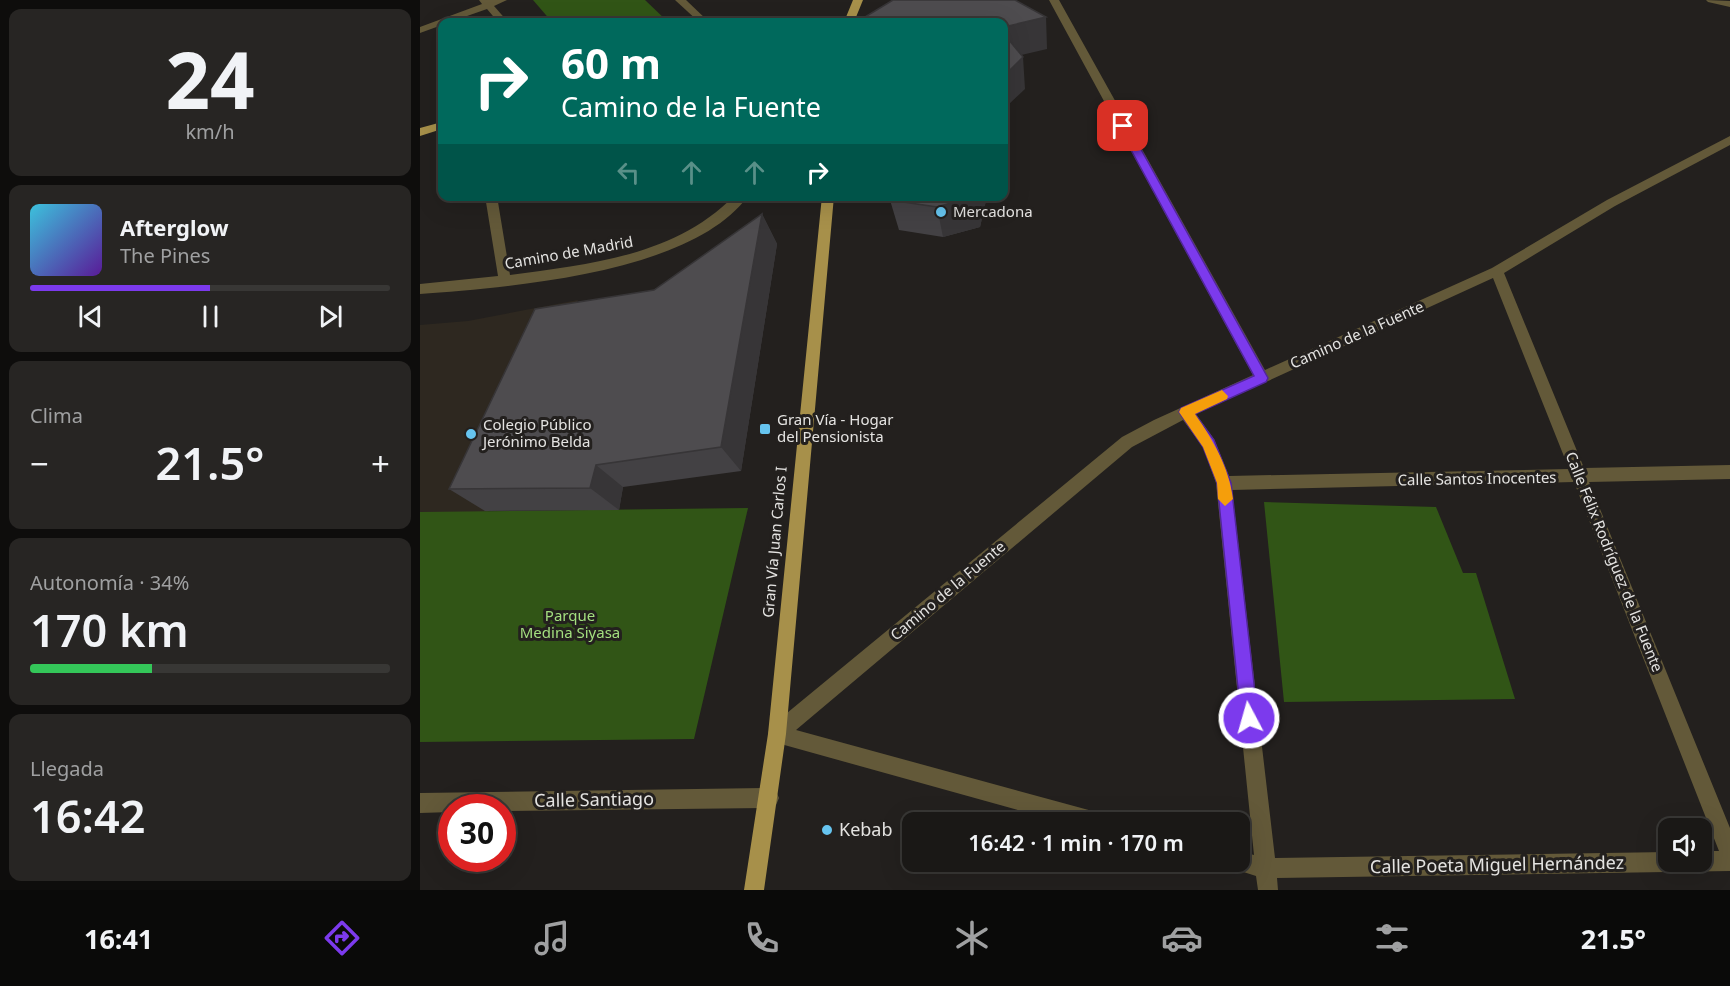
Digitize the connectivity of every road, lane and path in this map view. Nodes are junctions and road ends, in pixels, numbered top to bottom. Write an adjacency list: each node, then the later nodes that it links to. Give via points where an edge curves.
1 (502, 0): 6 (street)
2 (680, 0): 10 (street)
3 (858, 0): 11 (main road)
4 (1054, 0): 23 (street)
5 (1711, 0): 7 (street)
6 (486, 2): 8 (street); 9 (street)
7 (1730, 4)
8 (448, 18)
9 (500, 18)
10 (700, 18)
11 (851, 18)
12 (438, 22): 13 (street)
13 (420, 30)
14 (438, 127): 15 (main road)
15 (420, 132)
16 (1729, 144): 20 (street, Camino de la Fuente, via 1648,182)
17 (492, 201): 21 (street)
18 (736, 201): 21 (street, Camino de Madrid, via 705,229 664,250 627,261)
19 (828, 201): 28 (main road, Gran Vía Juan Carlos I)
20 (1497, 271): 23 (street, Camino de la Fuente); 26 (street, Calle Félix Rodríguez de la Fuente)
21 (504, 281): 22 (street, Camino de Madrid)
22 (420, 289)
23 (1262, 378): 24 (street, Camino de la Fuente)
24 (1186, 412): 27 (street, via 1209,444); 28 (street, Camino de la Fuente, via 1127,442)
25 (1730, 472): 26 (street, Calle Santos Inocentes)
26 (1580, 477): 27 (street, Calle Santos Inocentes); 32 (street, Calle Félix Rodríguez de la Fuente)
27 (1224, 483): 35 (street)
28 (777, 734): 29 (main road, Gran Vía Juan Carlos I); 31 (street)
29 (769, 798): 30 (street, Calle Santiago); 36 (main road, Gran Vía Juan Carlos I)
30 (420, 802)
31 (1060, 812)
32 (1730, 853)
33 (1730, 861): 35 (street, Calle Poeta Miguel Hernández)
34 (1250, 864): 35 (street, Calle Poeta Miguel Hernández)
35 (1265, 868): 37 (street); 38 (street)
36 (754, 890)
37 (1268, 890)
38 (1280, 890)

